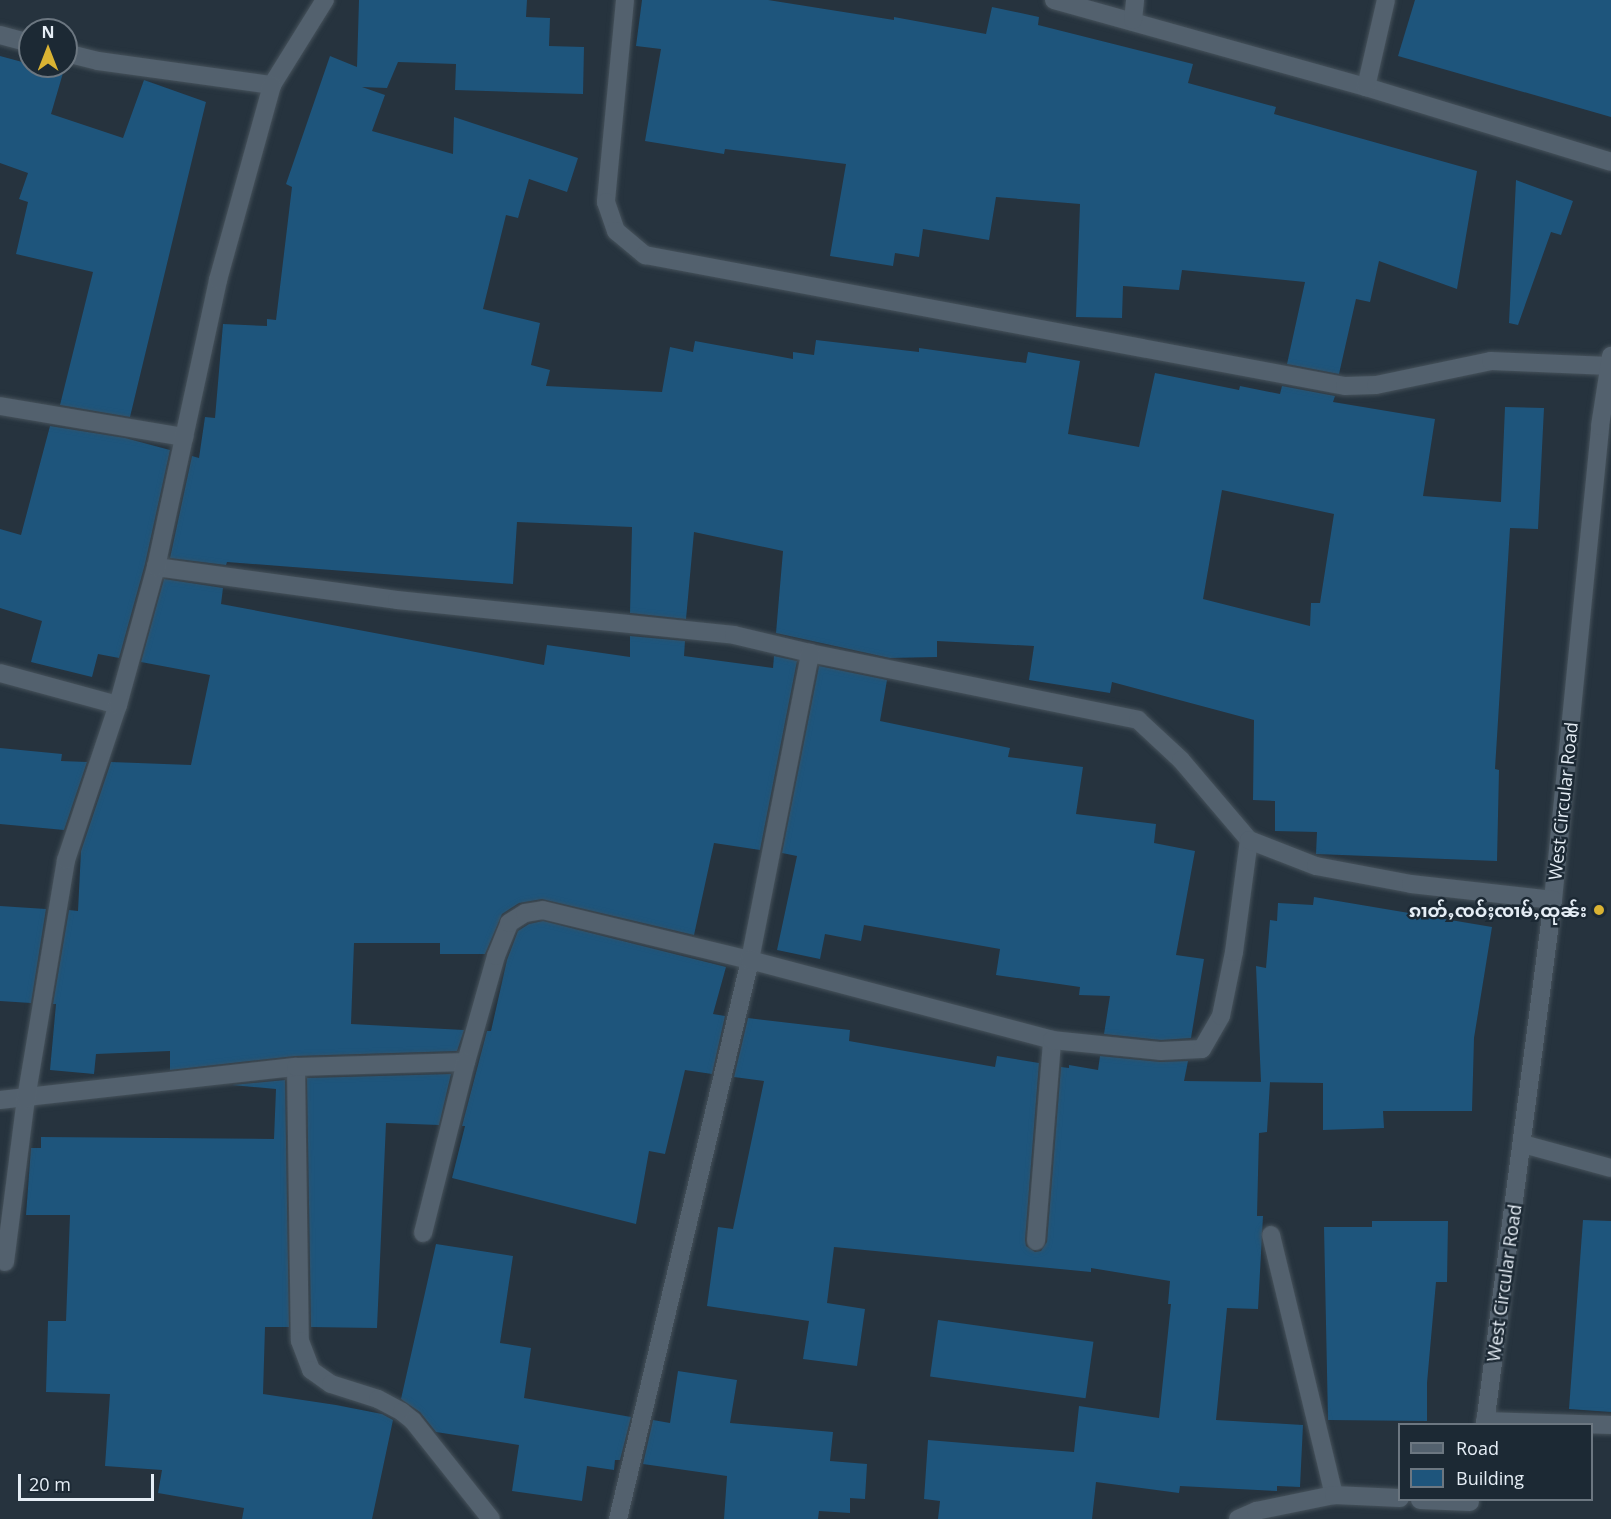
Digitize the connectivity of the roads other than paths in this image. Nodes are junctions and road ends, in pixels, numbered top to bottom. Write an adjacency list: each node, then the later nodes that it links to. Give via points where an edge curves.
1 (325, 0): 10 (street)
2 (625, 0): 13 (street, via 606,202 616,231 645,255 1345,386 1376,385 1491,361)
3 (1054, 0): 6 (street)
4 (1135, 0): 6 (street)
5 (1386, 0): 11 (street)
6 (1133, 20): 11 (street)
7 (0, 36): 8 (street)
8 (18, 40)
9 (78, 56): 10 (street)
10 (272, 85): 15 (street, via 218,280)
11 (1366, 87): 12 (street)
12 (1611, 162)
13 (1610, 360): 21 (street, West Circular Road, via 1600,426)
14 (0, 406): 15 (street)
15 (184, 437): 16 (street)
16 (156, 567): 17 (street, via 397,600 734,635); 19 (street)
17 (810, 653): 20 (street, via 1138,720 1181,760); 22 (street)
18 (0, 674): 19 (street)
19 (118, 705): 26 (street, via 66,860)
20 (1249, 840): 21 (street, via 1316,866 1411,884); 23 (street, via 1221,1016 1202,1049 1161,1051)
21 (1553, 900): 28 (street, West Circular Road)
22 (750, 960): 23 (street); 24 (street, via 543,910 525,912 509,923 496,956); 42 (street)
23 (1052, 1040): 32 (street)
24 (466, 1062): 25 (street); 30 (street)
25 (296, 1067): 26 (street); 41 (street, via 300,1341 311,1370 331,1384 378,1400 413,1421)
26 (26, 1098): 27 (street); 33 (street)
27 (0, 1100)
28 (1523, 1144): 29 (street); 34 (street, West Circular Road)
29 (1611, 1168)
30 (423, 1233)
31 (1271, 1235): 37 (street)
32 (1036, 1241)
33 (5, 1262)
34 (1485, 1423)
35 (1593, 1425): 36 (street)
36 (1611, 1425)
37 (1334, 1495): 38 (street); 43 (street, via 1256,1511)
38 (1398, 1498)
39 (1427, 1501): 40 (street)
40 (1470, 1507)
41 (491, 1519)
42 (618, 1519)
43 (1238, 1519)

